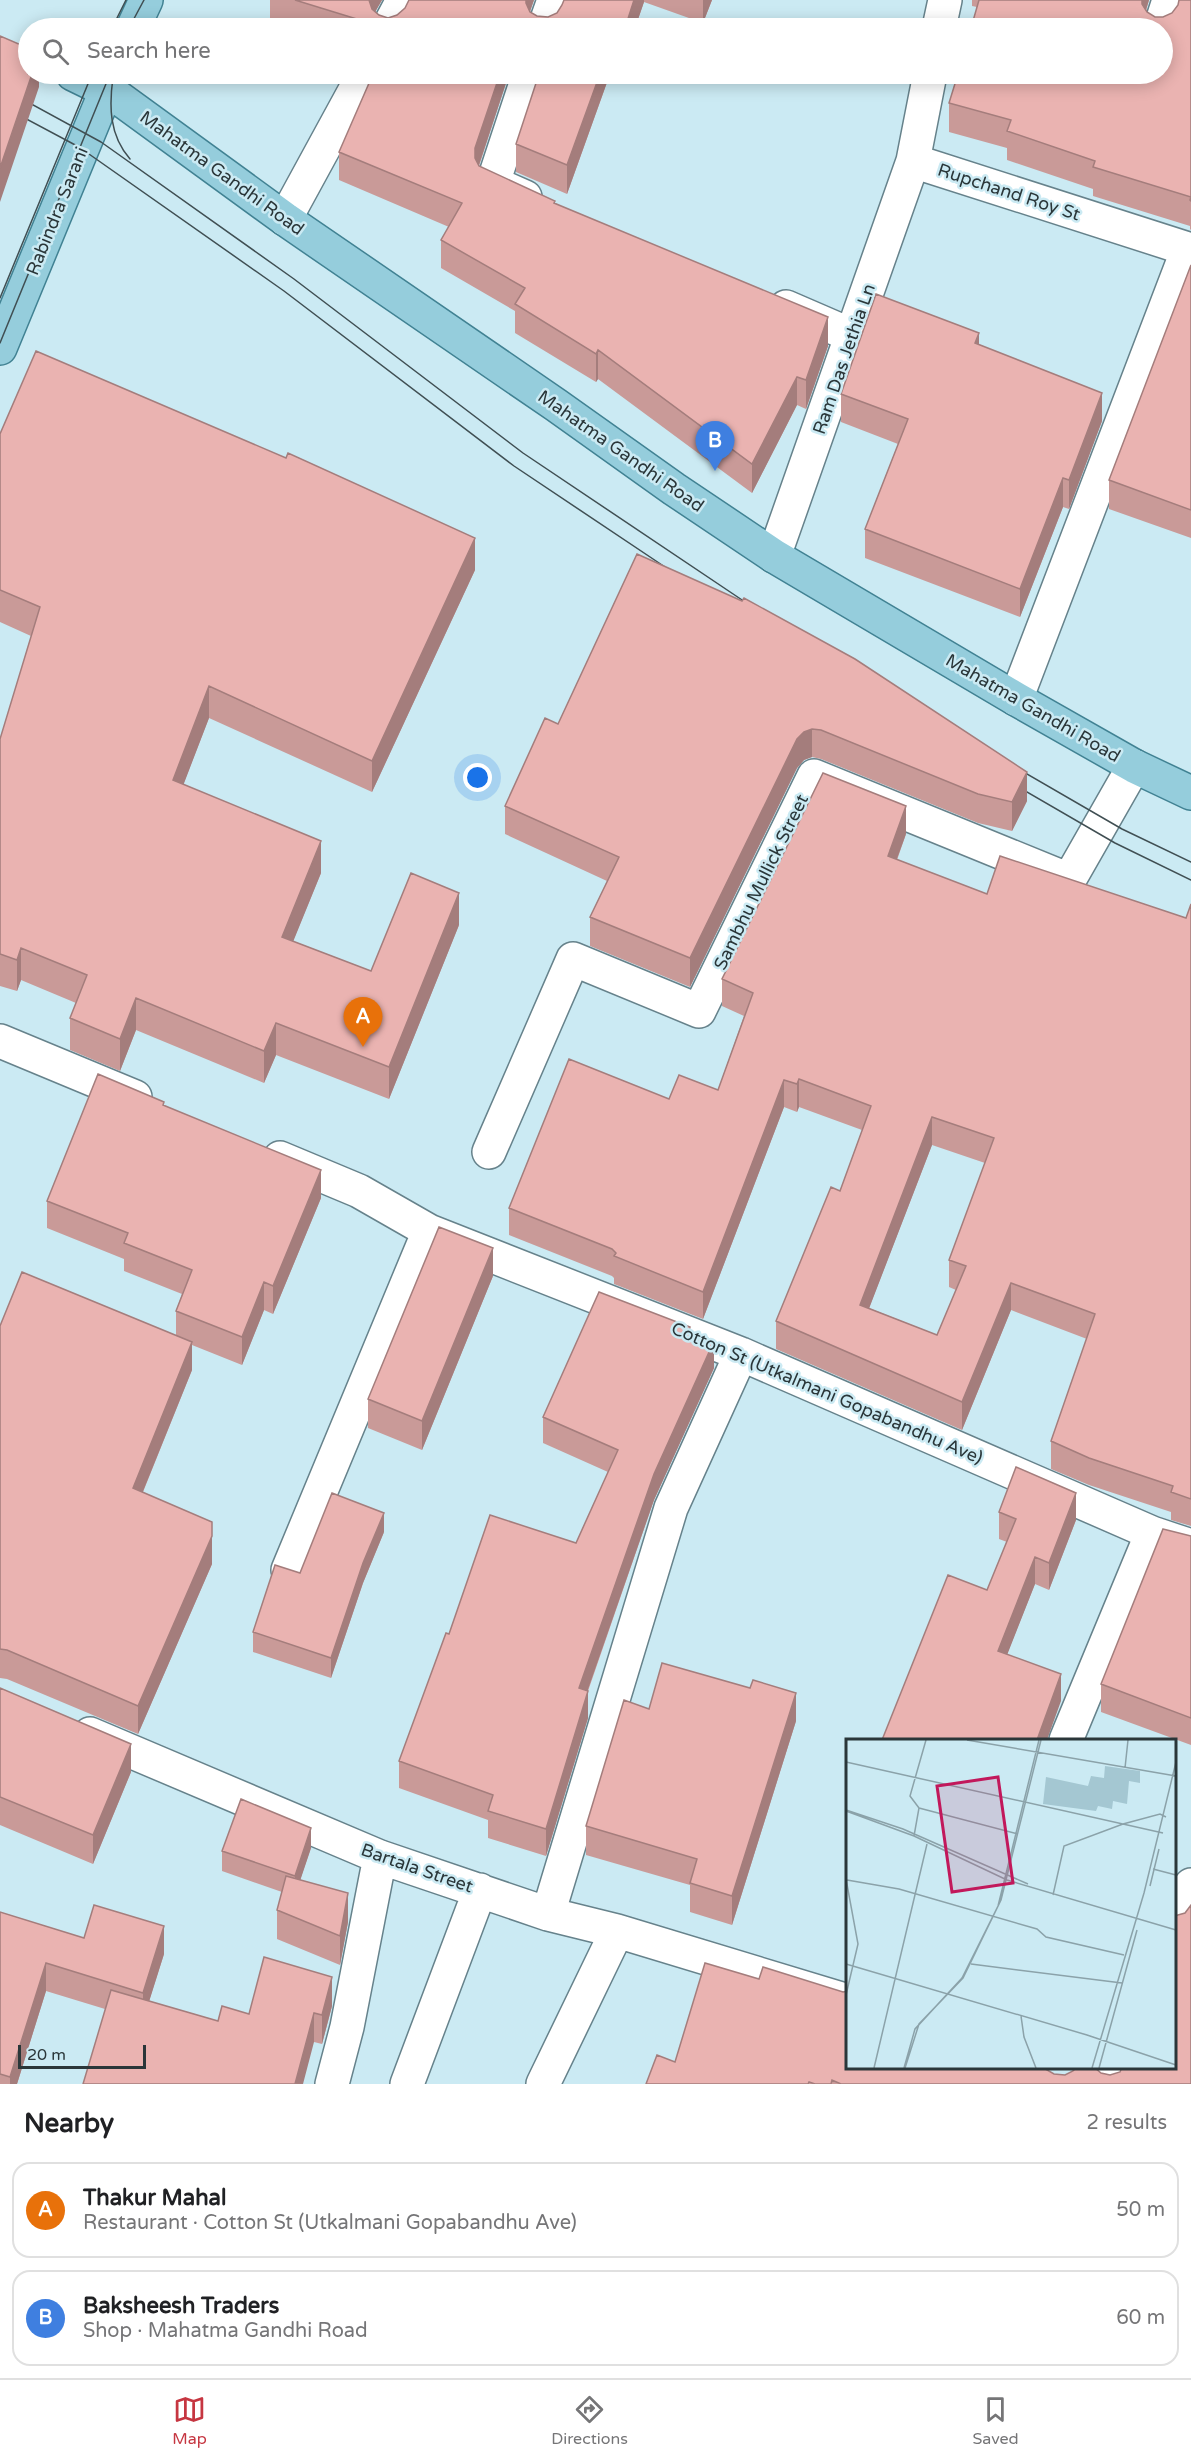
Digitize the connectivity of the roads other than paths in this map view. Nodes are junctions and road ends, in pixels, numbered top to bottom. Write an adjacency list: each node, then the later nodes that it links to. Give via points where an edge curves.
1 (146, 0): 6 (main road)
2 (403, 0): 7 (street)
3 (554, 0): 8 (street)
4 (945, 0): 9 (street)
5 (1169, 0): 10 (street)
6 (138, 18)
7 (393, 18)
8 (548, 18)
9 (941, 18)
10 (1163, 18)
11 (109, 84): 22 (main road, Rabindra Sarani)
12 (113, 84): 18 (main road, Mahatma Gandhi Road)
13 (359, 84): 18 (street)
14 (527, 84): 17 (street, via 493,183)
15 (928, 84): 16 (street)
16 (913, 161): 19 (street, Rupchand Roy St); 21 (street, Ram Das Jethia Ln)
17 (547, 207)
18 (285, 219): 23 (main road, Mahatma Gandhi Road)
19 (1189, 249): 24 (street)
20 (755, 294): 21 (street)
21 (853, 336): 23 (street, Ram Das Jethia Ln)
22 (0, 348)
23 (774, 556): 24 (main road, Mahatma Gandhi Road)
24 (1016, 699): 25 (main road, Mahatma Gandhi Road)
25 (1134, 766): 26 (main road, Mahatma Gandhi Road); 30 (street, Sambhu Mullick Street, via 1069,880 814,776 699,1011 573,959)
26 (1191, 793)
27 (0, 1041): 28 (street)
28 (163, 1109)
29 (250, 1146): 31 (street, Cotton St (Utkalmani Gopabandhu Ave), via 359,1191)
30 (489, 1152)
31 (429, 1231): 32 (street, Cotton St (Utkalmani Gopabandhu Ave)); 35 (street)
32 (741, 1354): 33 (street, Cotton St (Utkalmani Gopabandhu Ave)); 41 (street, via 671,1508)
33 (1152, 1533): 34 (street, Cotton St (Utkalmani Gopabandhu Ave)); 37 (street)
34 (1191, 1546)
35 (288, 1570)
36 (65, 1724): 38 (street, Bartala Street)
37 (1066, 1739)
38 (380, 1857): 40 (street, Bartala Street); 46 (street)
39 (1191, 1885): 42 (street)
40 (480, 1890): 41 (street, Bartala Street); 47 (street)
41 (548, 1914): 43 (street, Bartala Street)
42 (1176, 1920)
43 (617, 1931): 44 (street, Bartala Street); 48 (street)
44 (846, 2000)
45 (1115, 2069): 49 (street)
46 (332, 2084)
47 (407, 2084)
48 (543, 2084)
49 (1109, 2084)

